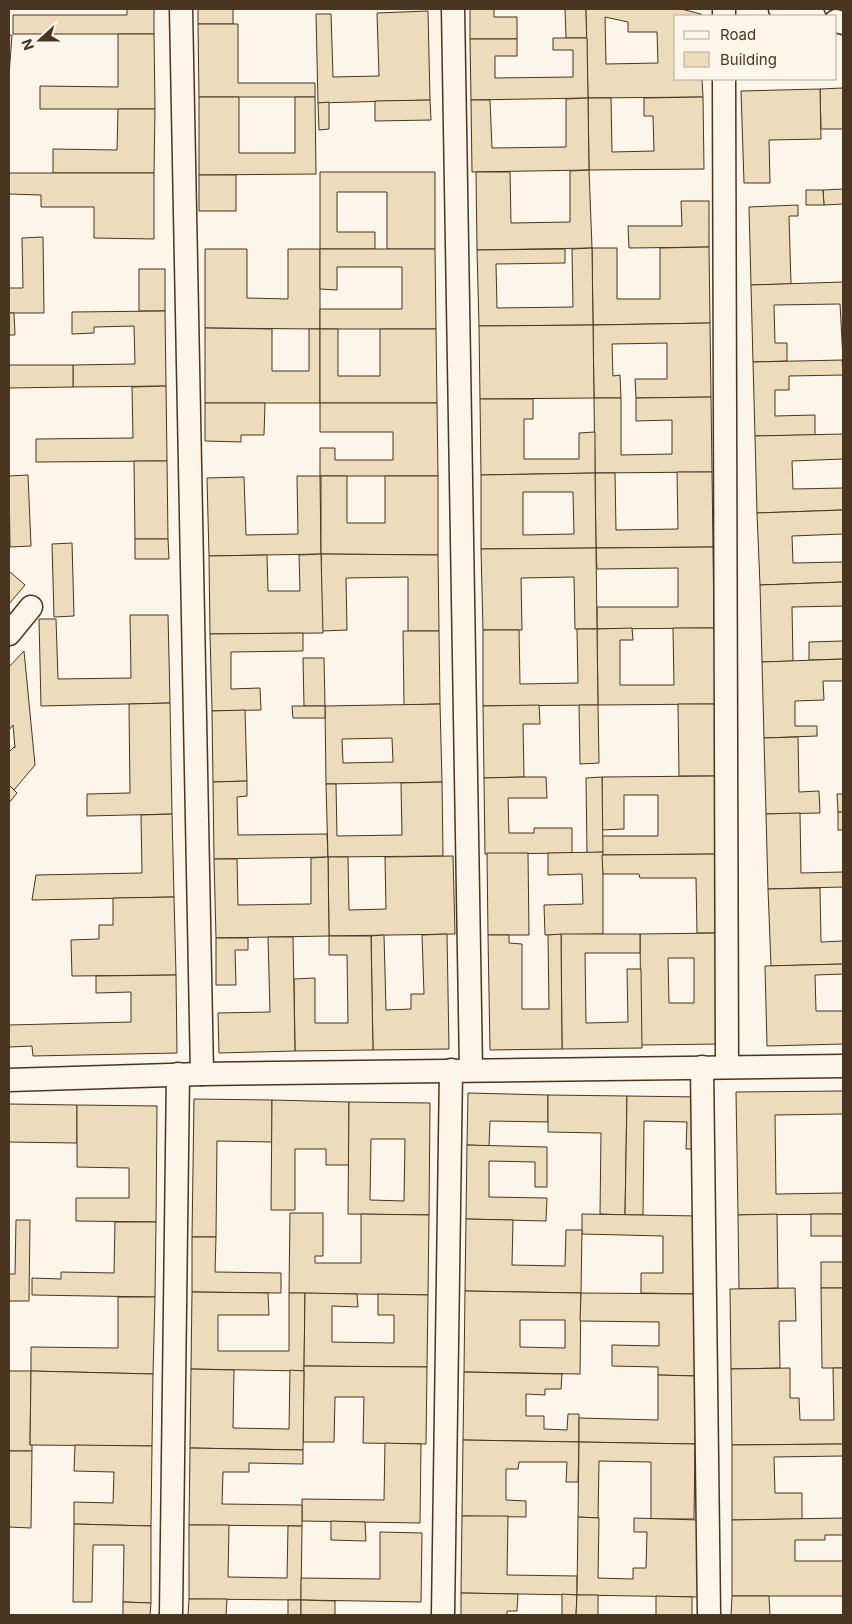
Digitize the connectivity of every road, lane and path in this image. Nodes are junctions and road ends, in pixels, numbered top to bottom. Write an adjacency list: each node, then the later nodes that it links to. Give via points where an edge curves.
1 (181, 9): 13 (street)
2 (453, 9): 11 (street)
3 (780, 9): 4 (street)
4 (809, 15)
5 (724, 80): 10 (street)
6 (31, 607): 7 (street)
7 (9, 634)
8 (843, 1066): 10 (street)
9 (702, 1067): 10 (street); 11 (street); 17 (street)
10 (727, 1067)
11 (461, 1070): 13 (street); 16 (street)
12 (178, 1074): 13 (street); 14 (street); 15 (street)
13 (202, 1074)
14 (9, 1080)
15 (171, 1615)
16 (443, 1615)
17 (709, 1615)

